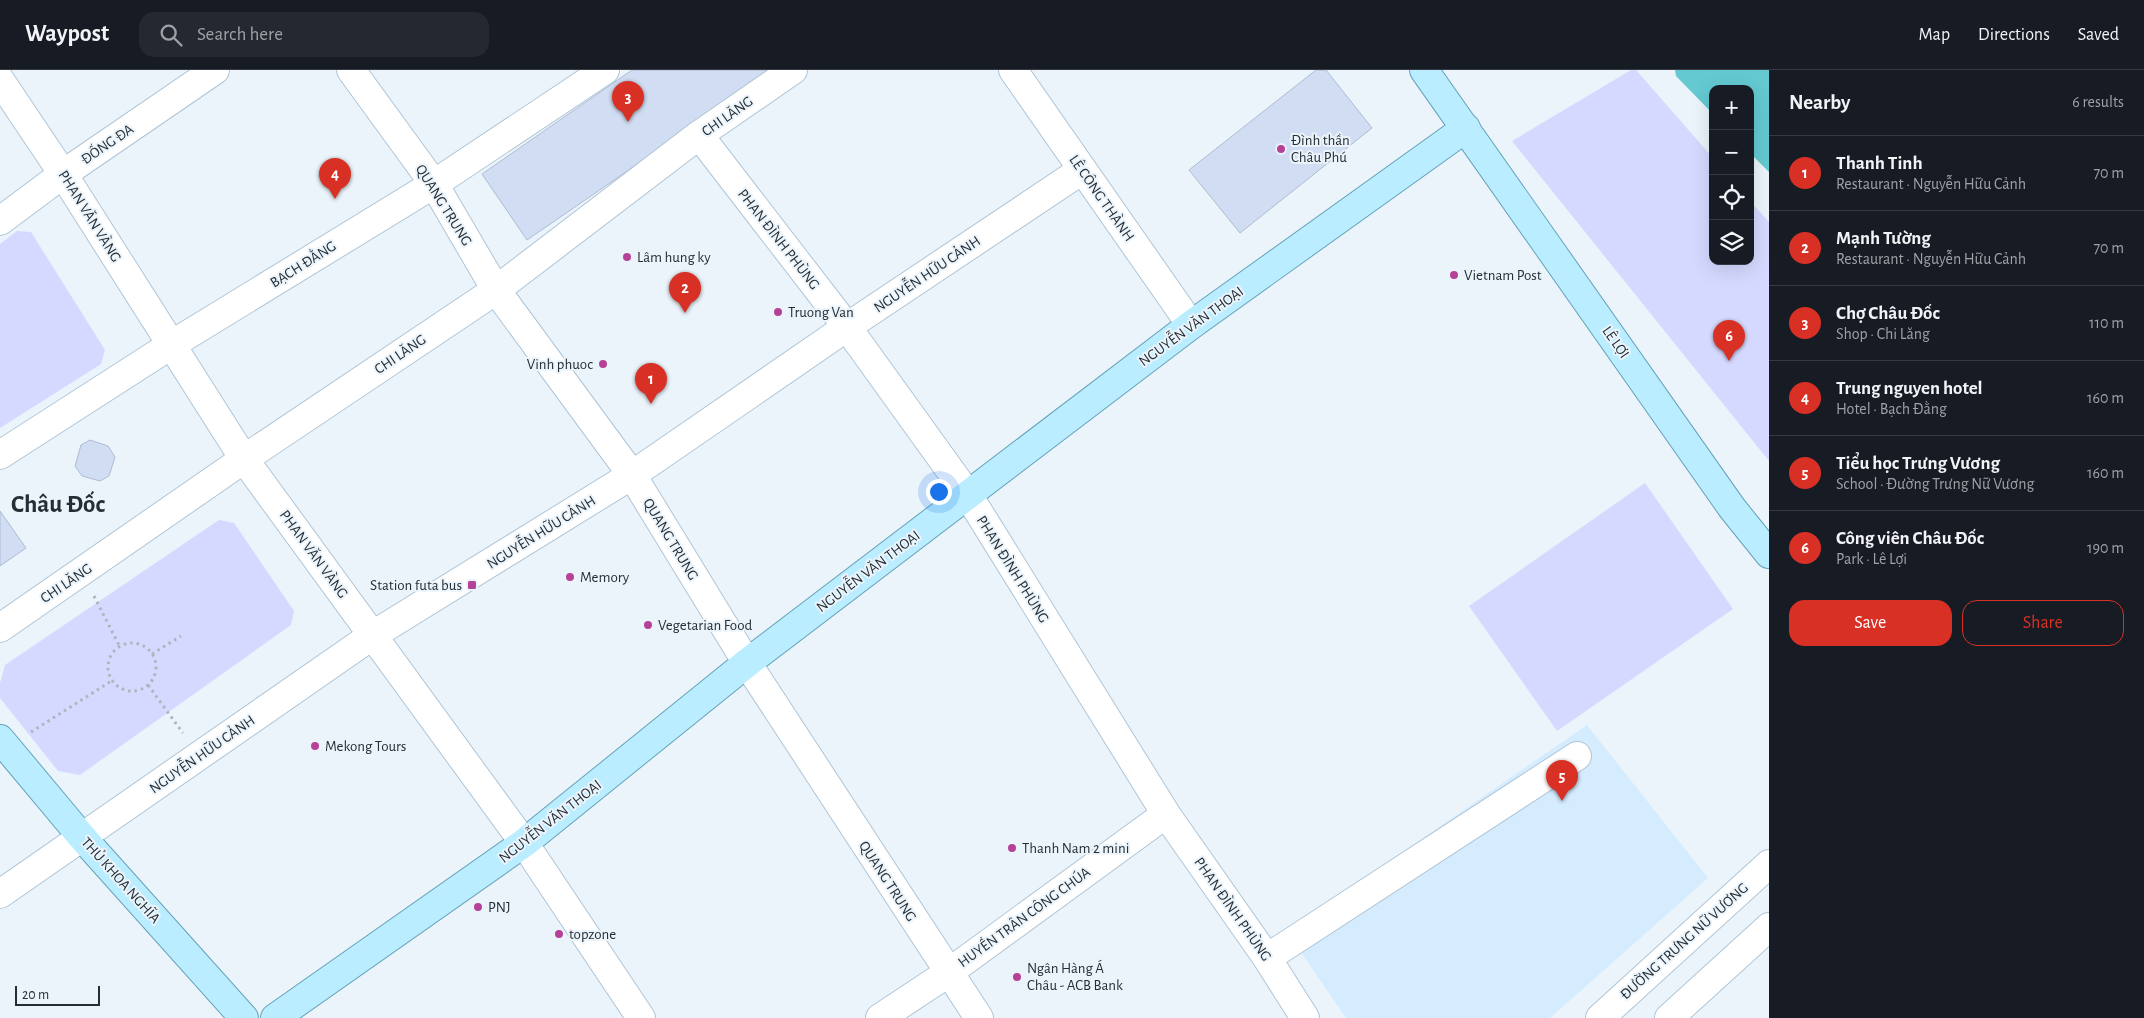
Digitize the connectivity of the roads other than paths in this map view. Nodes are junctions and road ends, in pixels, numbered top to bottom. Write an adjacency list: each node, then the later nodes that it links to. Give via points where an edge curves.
1 (215, 70): 11 (street, ĐỐNG ĐA)
2 (351, 70): 12 (street, QUANG TRUNG)
3 (605, 70): 12 (street, BẠCH ĐẰNG)
4 (793, 70): 9 (street, CHI LĂNG)
5 (1013, 70): 10 (street, LÊ CÔNG THÀNH)
6 (1424, 70): 8 (main road, LÊ LỢI)
7 (0, 80): 11 (street, PHAN VĂN VÀNG)
8 (1466, 128): 15 (main road, NGUYỄN VĂN THOẠI); 22 (main road, LÊ LỢI, via 1732,508)
9 (699, 135): 14 (street, CHI LĂNG); 16 (street, PHAN ĐÌNH PHÙNG)
10 (1082, 170): 15 (street, LÊ CÔNG THÀNH); 16 (street, NGUYỄN HỮU CẢNH)
11 (63, 174): 13 (street, ĐỐNG ĐA); 17 (street, PHAN VĂN VÀNG)
12 (434, 184): 14 (street, QUANG TRUNG); 17 (street, BẠCH ĐẰNG)
13 (0, 221)
14 (496, 290): 19 (street, CHI LĂNG); 20 (street, QUANG TRUNG)
15 (1191, 325): 21 (main road, NGUYỄN VĂN THOẠI)
16 (847, 327): 20 (street, NGUYỄN HỮU CẢNH); 21 (street, PHAN ĐÌNH PHÙNG)
17 (171, 345): 18 (street, BẠCH ĐẰNG); 19 (street, PHAN VĂN VÀNG)
18 (0, 455)
19 (244, 459): 23 (street, CHI LĂNG); 24 (street, PHAN VĂN VÀNG)
20 (632, 476): 24 (street, NGUYỄN HỮU CẢNH); 25 (street, QUANG TRUNG)
21 (968, 495): 25 (main road, NGUYỄN VĂN THOẠI); 28 (street, PHAN ĐÌNH PHÙNG)
22 (1769, 554)
23 (0, 628)
24 (373, 635): 29 (street, NGUYỄN HỮU CẢNH); 30 (street, PHAN VĂN VÀNG)
25 (747, 663): 30 (main road, NGUYỄN VĂN THOẠI); 35 (street, QUANG TRUNG)
26 (4, 743): 29 (main road, THỦ KHOA NGHĨA)
27 (1577, 756): 34 (street)
28 (1166, 814): 34 (street, PHAN ĐÌNH PHÙNG); 35 (street, HUYỀN TRÂN CÔNG CHÚA)
29 (81, 836): 32 (street, NGUYỄN HỮU CẢNH); 36 (main road, THỦ KHOA NGHĨA)
30 (524, 843): 37 (main road, NGUYỄN VĂN THOẠI); 38 (street, PHAN VĂN VÀNG)
31 (1769, 864): 42 (street, ĐƯỜNG TRƯNG NỮ VƯƠNG)
32 (0, 894)
33 (1769, 927): 43 (street)
34 (1267, 958): 41 (street, PHAN ĐÌNH PHÙNG)
35 (948, 973): 39 (street, HUYỀN TRÂN CÔNG CHÚA); 40 (street, QUANG TRUNG)
36 (244, 1018)
37 (275, 1018)
38 (641, 1018)
39 (880, 1018)
40 (979, 1018)
41 (1305, 1018)
42 (1600, 1018)
43 (1669, 1018)

